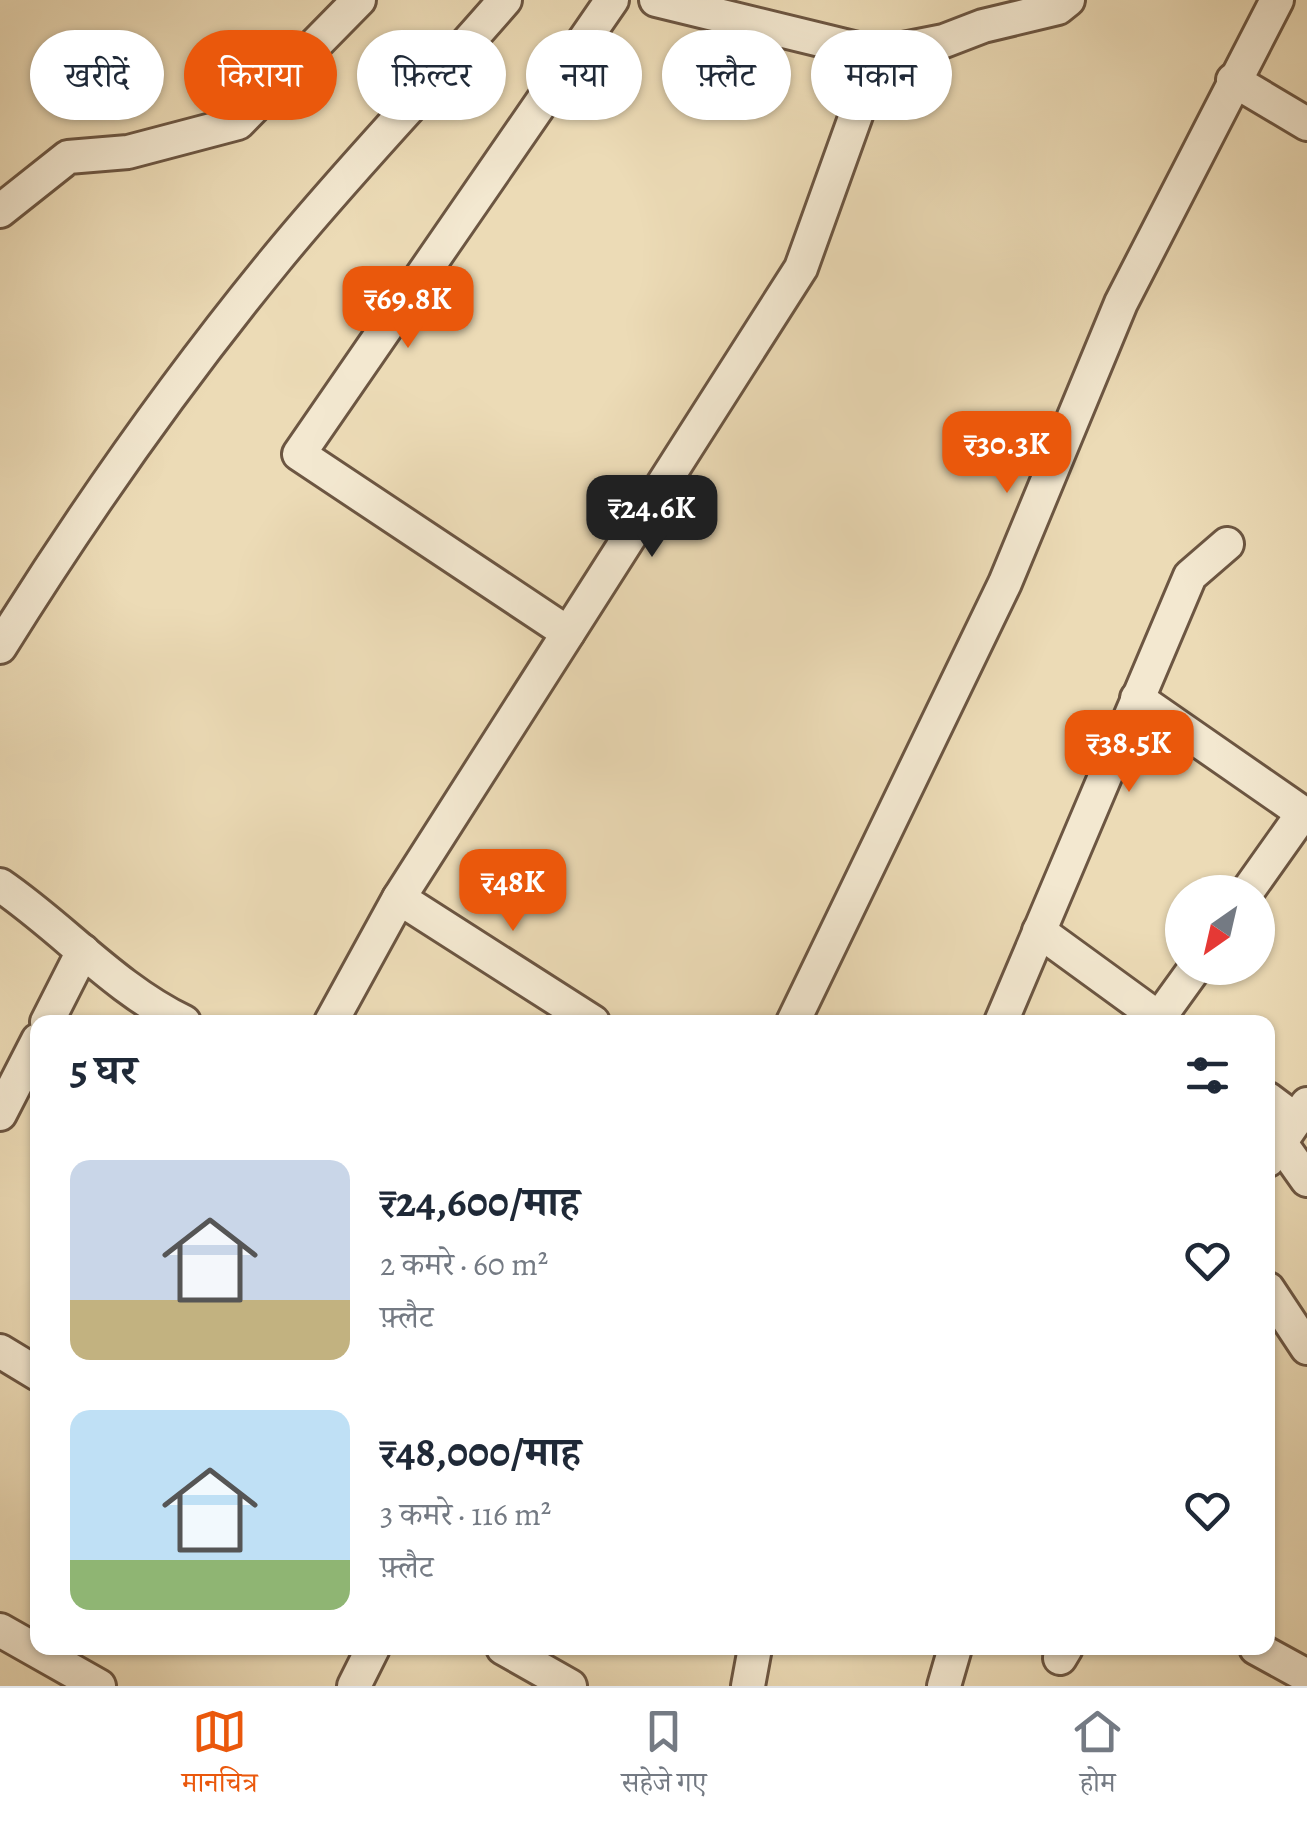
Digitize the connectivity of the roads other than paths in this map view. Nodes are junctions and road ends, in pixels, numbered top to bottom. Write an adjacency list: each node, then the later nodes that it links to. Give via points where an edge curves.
1 (360, 0): 12 (street, via 238,123 128,152 68,157)
2 (505, 0): 15 (street, via 263,275 164,404)
3 (612, 0): 14 (street, via 299,454)
4 (1068, 0): 8 (street)
5 (1277, 0): 9 (street)
6 (675, 3): 7 (street)
7 (811, 37)
8 (952, 39)
9 (1232, 80): 11 (street); 28 (street, via 1121,303 1005,583)
10 (854, 120): 14 (street, via 801,268)
11 (1307, 124)
12 (0, 211)
13 (1227, 544): 16 (street, via 1190,576)
14 (568, 633): 20 (street)
15 (0, 647)
16 (1136, 698): 17 (street); 21 (street)
17 (1305, 814): 18 (street)
18 (1260, 875)
19 (0, 885): 22 (street)
20 (399, 898): 26 (street); 27 (street)
21 (1039, 931): 29 (street); 30 (street)
22 (83, 951): 24 (street); 25 (street)
23 (1184, 985): 31 (street)
24 (50, 1015)
25 (169, 1015)
26 (335, 1015)
27 (582, 1015)
28 (796, 1015)
29 (1004, 1015)
30 (1152, 1015)
31 (1164, 1015)
32 (30, 1056): 34 (street)
33 (1275, 1111): 35 (street)
34 (0, 1114)
35 (1288, 1132): 36 (street)
36 (1307, 1180)
37 (1275, 1300): 38 (street)
38 (1307, 1348)
39 (0, 1351): 40 (street)
40 (30, 1369)
41 (0, 1630): 42 (street)
42 (30, 1647)
43 (44, 1655): 50 (street)
44 (370, 1655): 51 (street)
45 (515, 1655): 52 (street)
46 (754, 1655): 53 (street)
47 (954, 1655): 54 (street)
48 (1269, 1655): 49 (street)
49 (1307, 1676)
50 (99, 1686)
51 (354, 1686)
52 (570, 1686)
53 (748, 1686)
54 (944, 1686)

